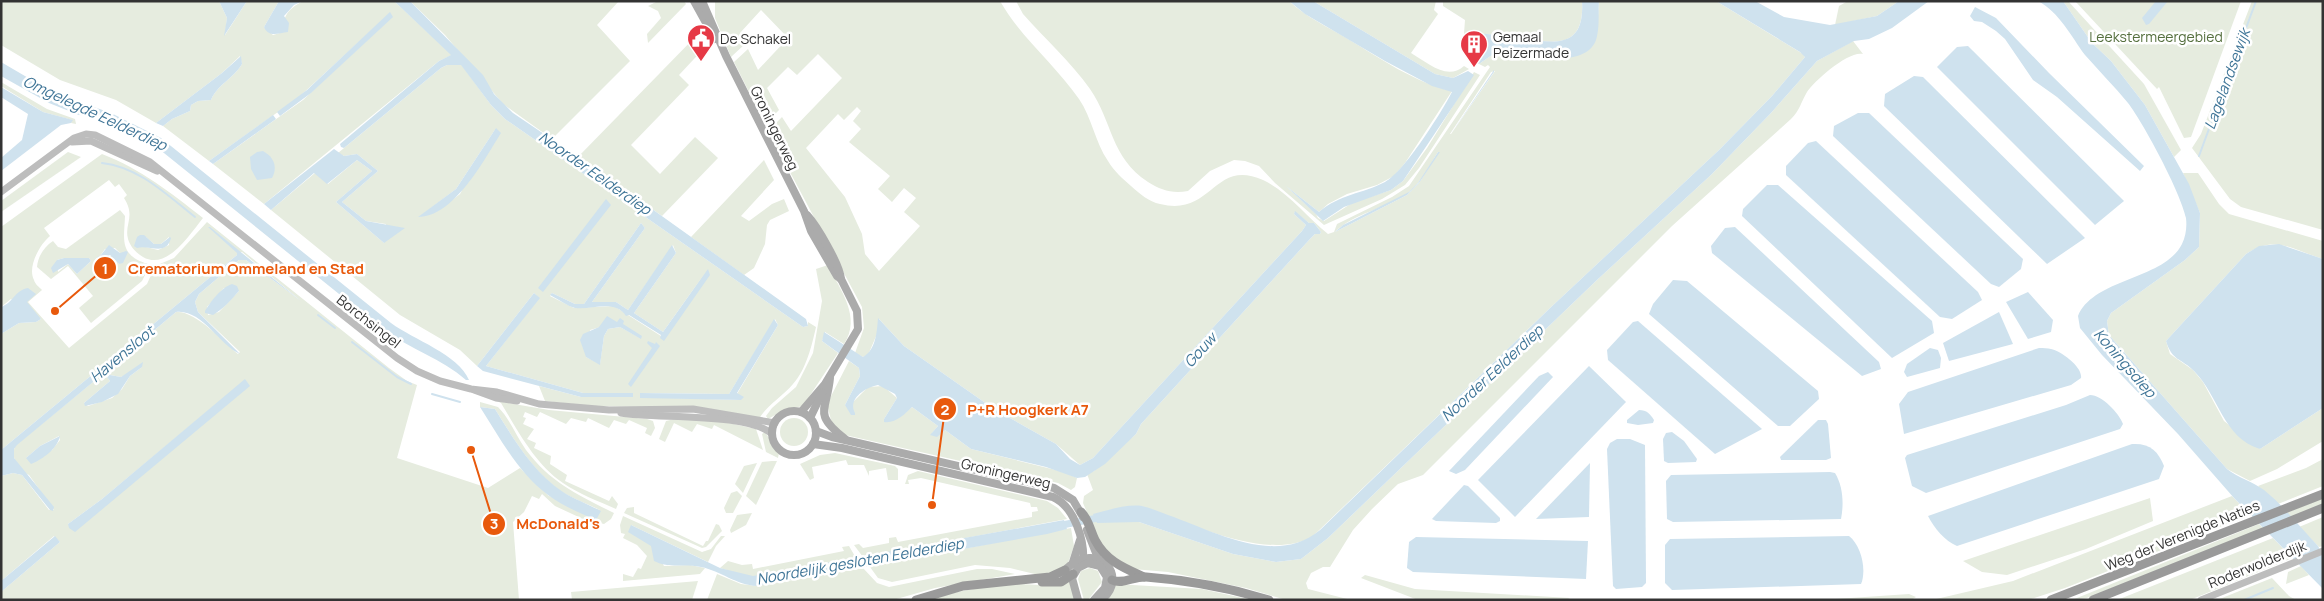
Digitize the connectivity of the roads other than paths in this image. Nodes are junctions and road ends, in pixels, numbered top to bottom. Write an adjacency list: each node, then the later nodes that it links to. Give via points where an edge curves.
1 (694, 1): 3 (main road, Groningerweg)
2 (702, 1): 3 (main road, Groningerweg)
3 (726, 56): 5 (main road, Groningerweg, via 820,248 841,279 859,318 857,332)
4 (1, 192): 7 (main road, Borchsingel, via 67,143 82,134 95,135 143,157 397,358 426,376 524,401 564,408)
5 (830, 376): 6 (main road, Groningerweg); 13 (main road, via 824,403 825,417 832,429)
6 (825, 384): 8 (main road, Groningerweg); 9 (main road, Groningerweg)
7 (609, 410): 10 (main road, Borchsingel, via 694,409); 12 (main road, Borchsingel, via 653,417 717,419 748,424)
8 (801, 412): 9 (main road); 10 (main road, via 787,412)
9 (810, 418): 11 (main road)
10 (775, 423): 12 (main road)
11 (816, 431): 13 (main road, Groningerweg); 14 (main road)
12 (772, 434): 14 (main road, via 778,447 789,454 802,453)
13 (845, 439): 17 (main road, Groningerweg, via 1054,488 1073,500)
14 (813, 444): 19 (main road, Groningerweg, via 1050,496 1063,503 1073,518)
15 (2323, 494): 32 (highway, Weg der Verenigde Naties)
16 (2323, 508): 33 (highway, Weg der Verenigde Naties)
17 (1083, 514): 18 (highway)
18 (1088, 525): 21 (main road); 25 (highway, via 1097,544 1112,561)
19 (1080, 540): 22 (main road, Groningerweg); 23 (main road)
20 (2323, 551): 34 (main road, Roderwolderdijk)
21 (1098, 558): 22 (main road); 26 (main road, via 1108,566)
22 (1083, 561): 23 (main road); 24 (main road); 26 (main road, via 1098,565)
23 (1073, 562): 24 (main road)
24 (1069, 572): 27 (highway, via 1053,577 963,586); 28 (main road)
25 (1144, 577): 26 (highway, via 1121,582); 31 (highway, via 1202,585)
26 (1110, 579): 29 (main road); 30 (main road, via 1109,592)
27 (916, 600)
28 (1078, 600)
29 (1094, 600)
30 (1101, 600)
31 (1268, 600)
32 (2051, 600)
33 (2093, 600)
34 (2201, 600)

